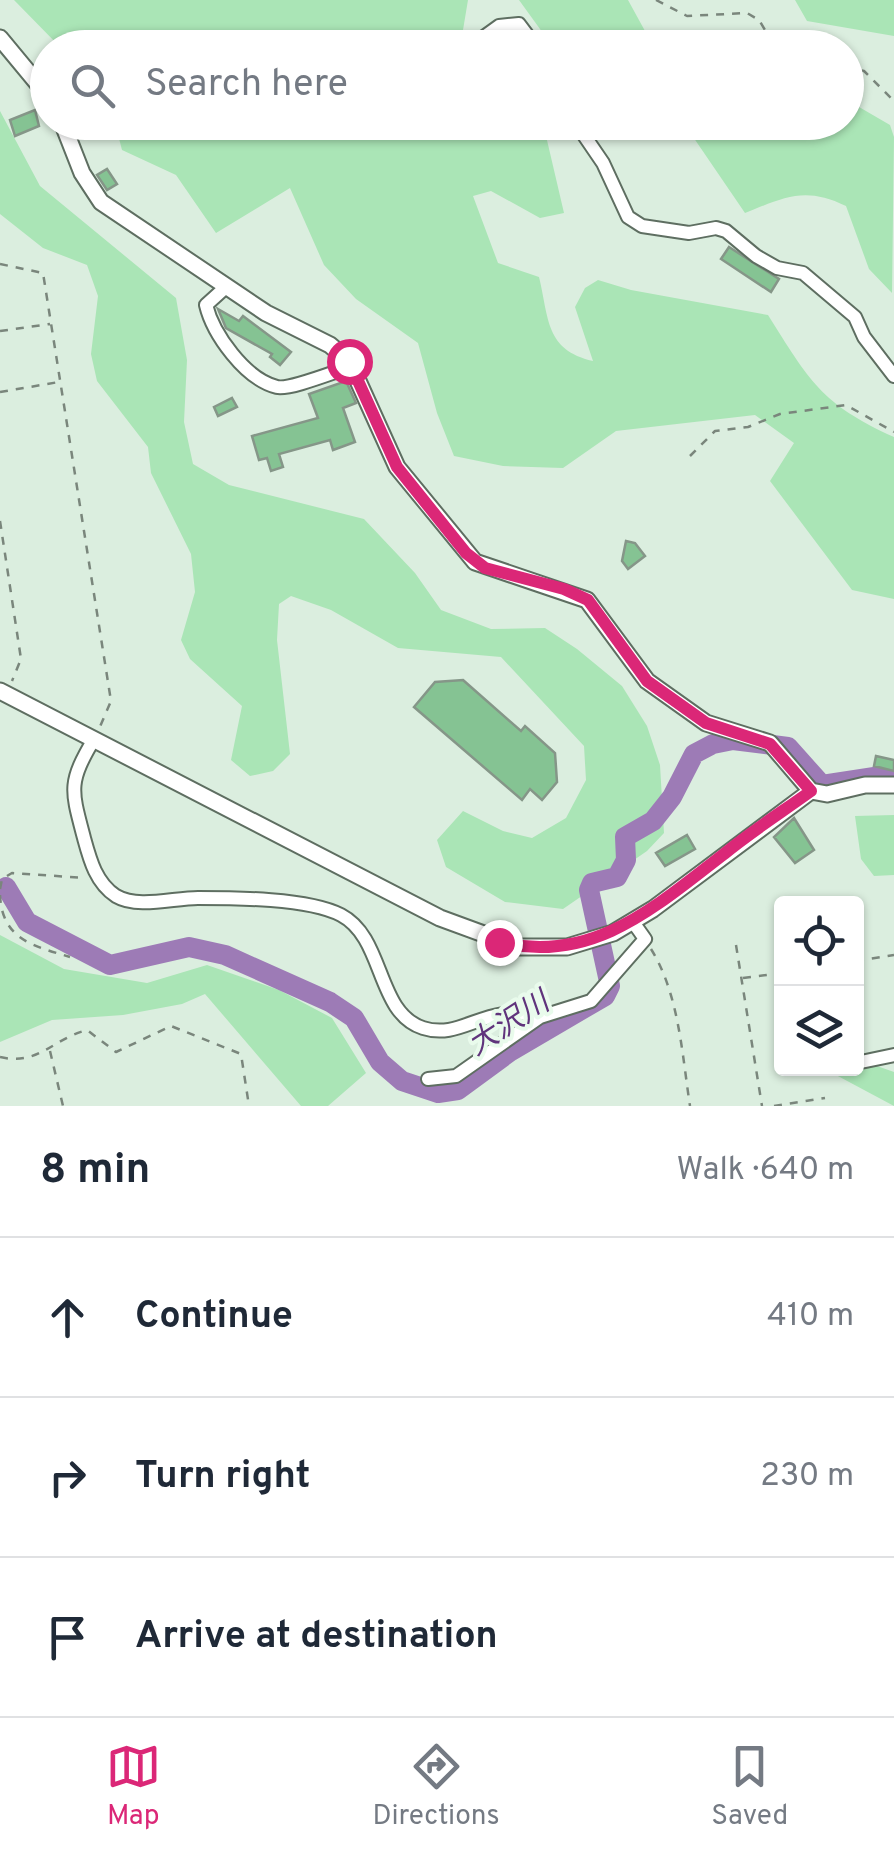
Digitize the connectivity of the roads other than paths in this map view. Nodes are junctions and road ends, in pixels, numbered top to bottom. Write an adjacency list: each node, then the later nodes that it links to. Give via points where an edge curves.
1 (493, 30): 2 (street, via 511,23)
2 (524, 30)
3 (0, 38): 4 (street)
4 (30, 74)
5 (69, 140): 7 (street, via 101,202)
6 (587, 140): 9 (street, via 628,216 642,226 726,231 777,268 803,272 855,317)
7 (227, 286): 8 (street, via 330,345); 8 (street, via 206,305 209,318 228,349 258,376 289,386)
8 (353, 366): 13 (street, via 397,467 466,553 485,568 588,600 647,681 706,723 770,744)
9 (894, 376)
10 (3, 692): 11 (street)
11 (94, 739): 14 (street, via 499,942 566,947); 15 (street, via 71,782 106,888 133,903 201,898 312,906 343,916 370,945 400,1012 427,1029 461,1027 504,1011)
12 (894, 785): 13 (street)
13 (811, 791): 14 (street)
14 (633, 922): 15 (street, via 645,939 591,1000)
15 (540, 1017): 18 (street, via 456,1076)
16 (894, 1055): 17 (street)
17 (864, 1061)
18 (428, 1079)

